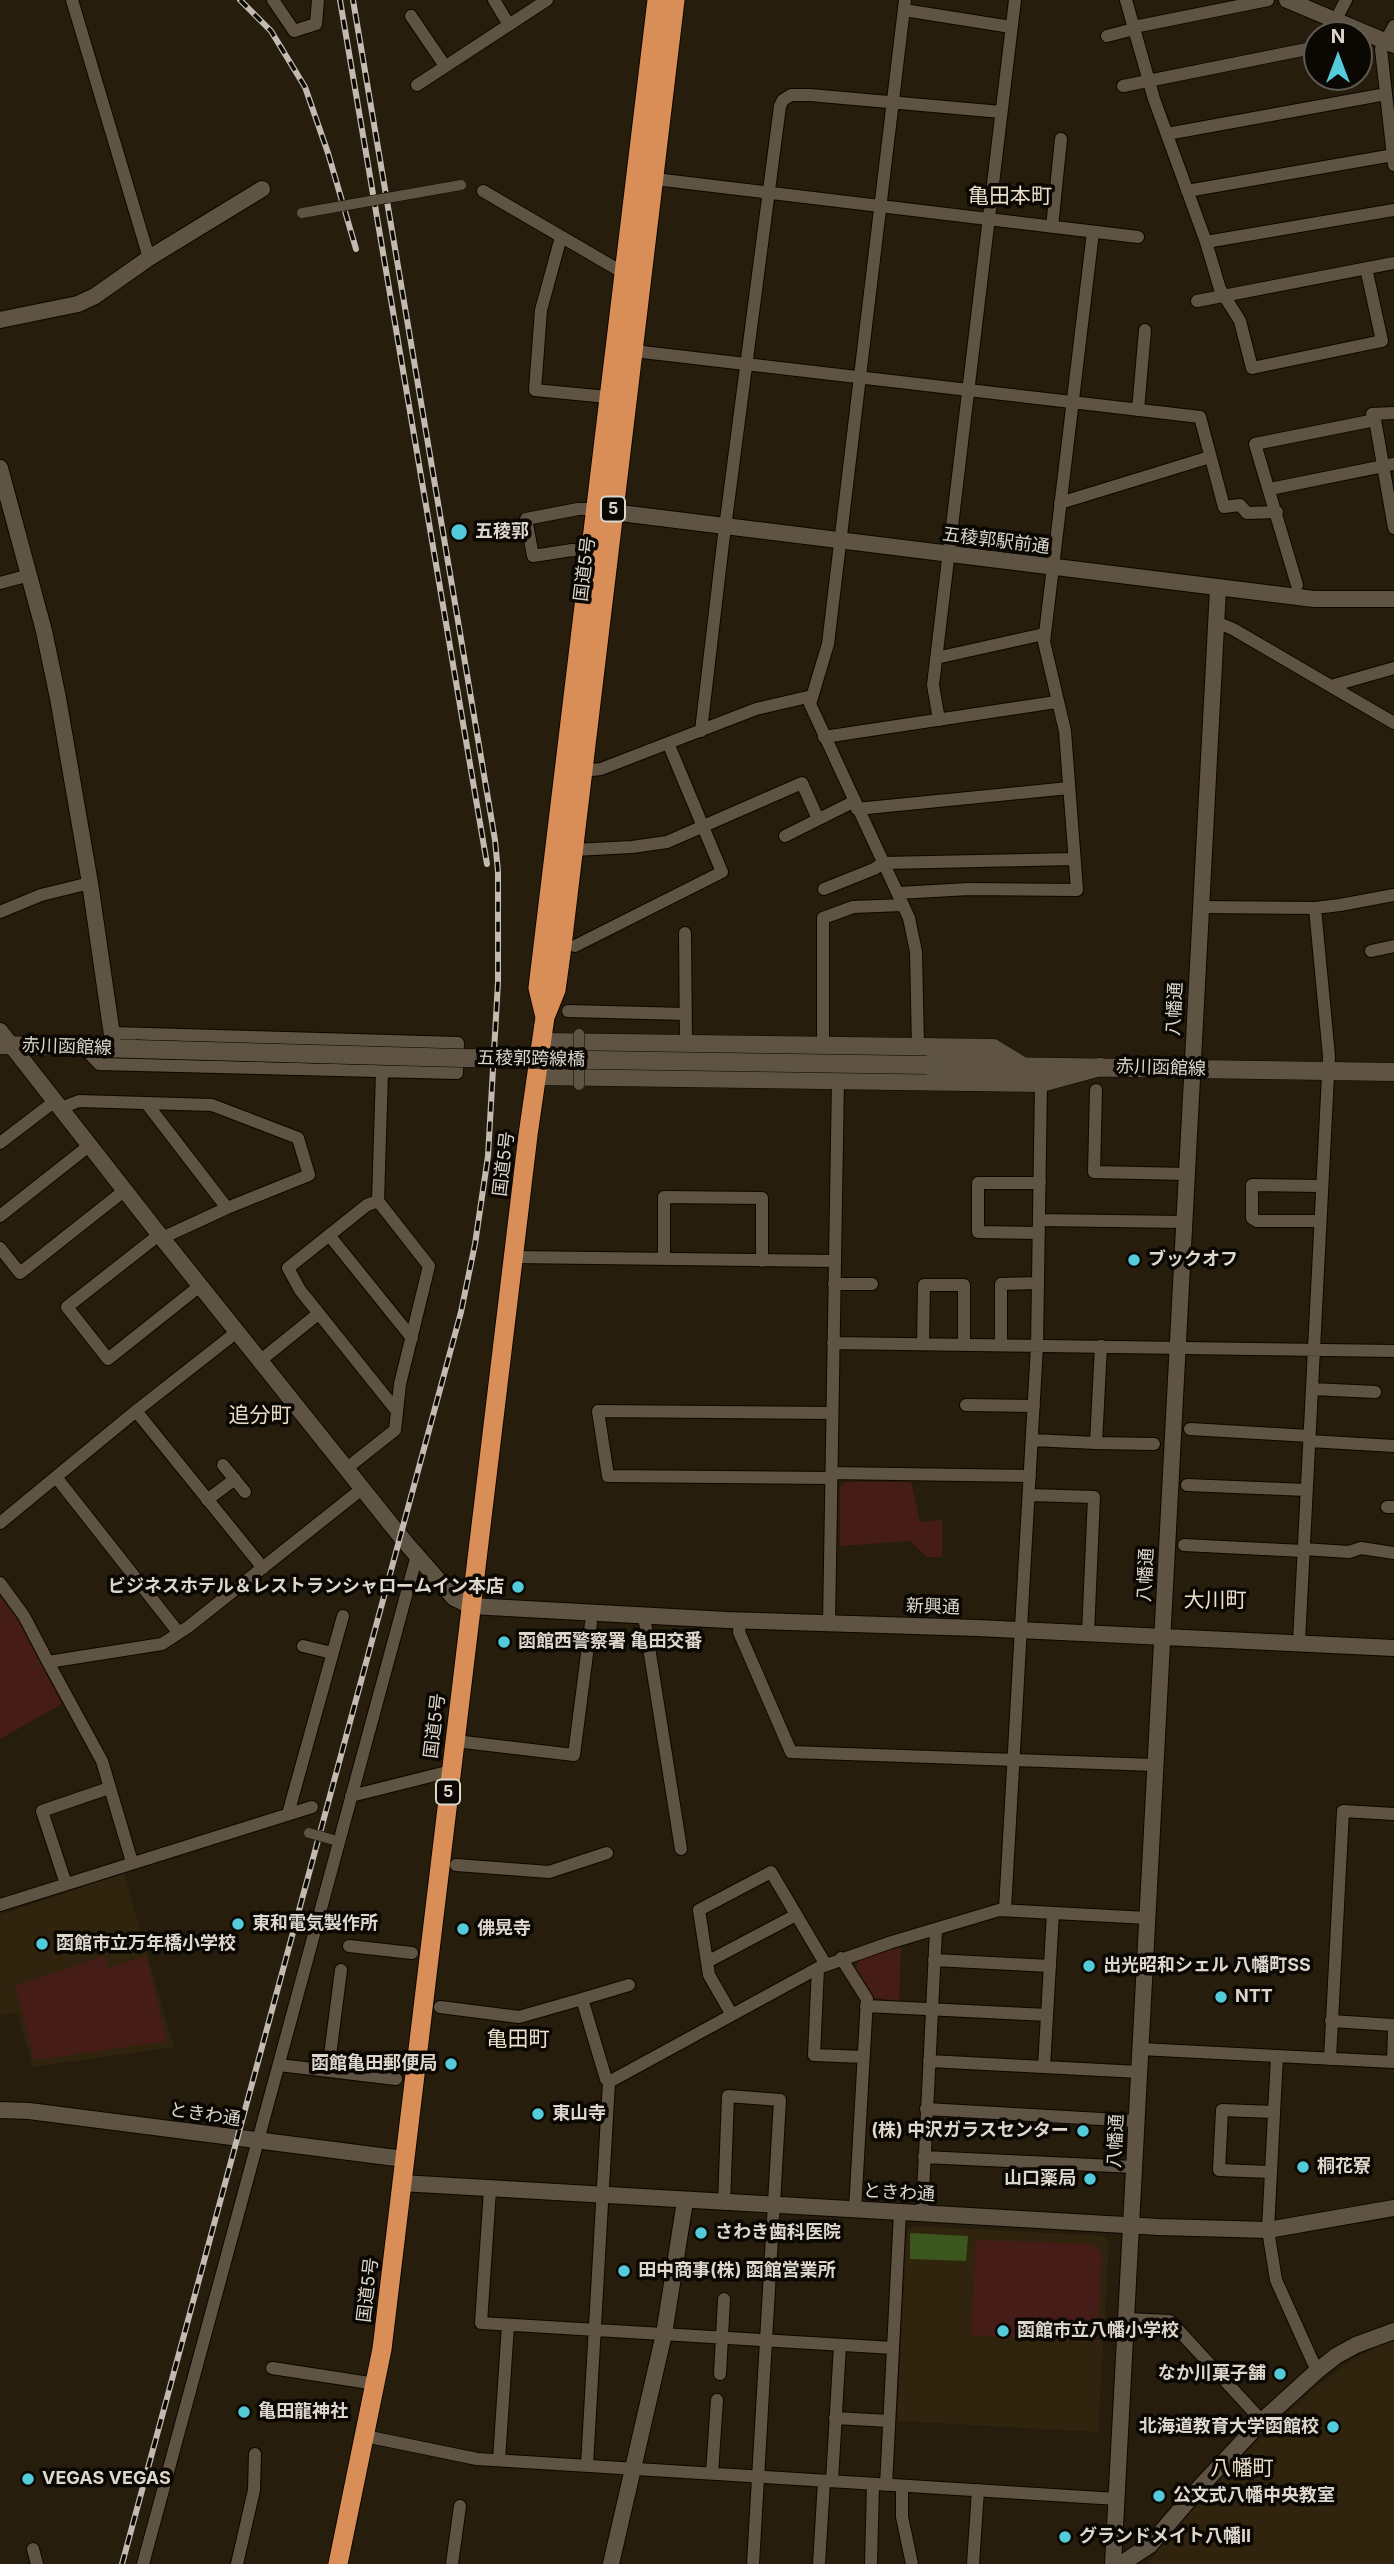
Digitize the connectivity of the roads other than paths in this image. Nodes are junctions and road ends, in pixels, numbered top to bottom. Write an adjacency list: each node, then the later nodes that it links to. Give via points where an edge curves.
1 (72, 0): 49 (street)
2 (273, 0): 3 (street, via 294,31 316,24)
3 (318, 0)
4 (494, 0): 16 (street)
5 (547, 0): 16 (street)
6 (657, 0): 52 (highway, 国道5号 / 5)
7 (675, 0): 34 (highway, 国道5号 / 5)
8 (1015, 0): 18 (street)
9 (1126, 0): 19 (street)
10 (1268, 0): 19 (street)
11 (1287, 0): 15 (street)
12 (1346, 0): 15 (street)
13 (904, 5): 18 (street); 29 (street)
14 (411, 16): 24 (street)
15 (1335, 21)
16 (509, 25): 24 (street)
17 (1394, 26): 22 (street)
18 (1011, 27): 30 (street)
19 (1134, 28): 20 (street); 25 (street)
20 (1107, 36)
21 (1373, 38): 22 (street)
22 (1390, 43): 28 (street, via 1381,49)
23 (1303, 50): 25 (street)
24 (445, 66): 26 (street)
25 (1149, 80): 27 (street); 31 (street)
26 (417, 85)
27 (1123, 86)
28 (1386, 94): 31 (street); 33 (street)
29 (892, 103): 30 (street); 39 (street, via 810,94 786,97 779,110); 40 (street)
30 (1001, 112): 43 (street)
31 (1167, 134): 38 (street)
32 (1061, 139): 44 (street)
33 (1394, 158): 38 (street)
34 (655, 179): 39 (street); 57 (highway, 国道5号 / 5)
35 (461, 185): 42 (street, bridge)
36 (261, 188): 49 (street)
37 (483, 191): 46 (street)
38 (1187, 191): 48 (street)
39 (767, 192): 40 (street); 58 (street)
40 (880, 206): 43 (street); 59 (street)
41 (1394, 209): 48 (street)
42 (302, 213)
43 (988, 219): 44 (street); 60 (street)
44 (1052, 227): 45 (street)
45 (1093, 232): 47 (street); 62 (street)
46 (561, 237): 52 (street); 61 (street, via 541,310 535,390)
47 (1138, 237)
48 (1206, 242): 53 (street)
49 (149, 258): 55 (street, via 78,304)
50 (1394, 263): 51 (street)
51 (1366, 268): 53 (street); 53 (street, via 1382,341 1252,368 1240,321)
52 (622, 272): 61 (highway, 国道5号 / 5)
53 (1223, 295): 54 (street)
54 (1197, 301)
55 (0, 320)
56 (1145, 330): 63 (street)
57 (634, 351): 58 (street); 72 (highway, 国道5号 / 5)
58 (746, 364): 59 (street); 75 (street)
59 (859, 377): 60 (street); 76 (street)
60 (967, 391): 62 (street); 78 (street)
61 (607, 397): 72 (highway, 国道5号 / 5)
62 (1072, 402): 63 (street); 70 (street)
63 (1138, 410): 66 (street, via 1200,417)
64 (1394, 413): 65 (street)
65 (1374, 416): 67 (street); 69 (street, via 1255,444)
66 (1210, 457): 70 (street); 73 (street, via 1224,507 1240,505 1247,513)
67 (1388, 465): 69 (street); 74 (street)
68 (0, 468): 71 (street)
69 (1270, 489): 73 (street)
70 (1060, 503): 79 (street)
71 (6, 510): 80 (street)
72 (604, 511): 75 (street, 五稜郭駅前通); 77 (highway, 国道5号 / 5); 77 (street, via 578,509 526,519 533,556); 97 (highway, 国道5号 / 5)
73 (1277, 512): 82 (street)
74 (1394, 524)
75 (725, 526): 76 (street, 五稜郭駅前通); 94 (street)
76 (839, 541): 78 (street, 五稜郭駅前通); 90 (street, via 828,643)
77 (590, 551): 119 (highway, 国道5号 / 5, via 538,988)
78 (947, 554): 79 (street, 五稜郭駅前通); 87 (street)
79 (1052, 567): 83 (street, 五稜郭駅前通); 86 (street)
80 (30, 575): 81 (street); 106 (street, via 58,698)
81 (0, 583)
82 (1297, 585)
83 (1218, 589): 84 (street, 五稜郭駅前通, via 1334,601); 85 (street, 八幡通)
84 (1394, 599)
85 (1216, 622): 89 (street); 110 (street, 八幡通)
86 (1044, 634): 87 (street); 91 (street)
87 (936, 658): 92 (street, via 933,685)
88 (1394, 668): 89 (street)
89 (1331, 686): 93 (street)
90 (812, 696): 94 (street, via 756,709); 95 (street, via 810,704)
91 (1056, 702): 92 (street); 98 (street, via 1065,730)
92 (939, 720): 95 (street)
93 (1394, 723)
94 (701, 731): 96 (street)
95 (824, 737): 99 (street)
96 (668, 743): 97 (street, via 601,769); 101 (street)
97 (583, 771): 103 (highway, 国道5号 / 5)
98 (1069, 788): 99 (street); 104 (street)
99 (855, 806): 100 (street); 105 (street)
100 (818, 819): 101 (street, via 803,783); 102 (street)
101 (703, 826): 103 (street, via 645,846); 114 (street, via 722,872)
102 (785, 835)
103 (574, 849): 119 (highway, 国道5号 / 5, via 556,990)
104 (1074, 859): 105 (street); 109 (street, via 1077,895 969,889)
105 (883, 863): 107 (street); 109 (street)
106 (90, 883): 112 (street, via 41,895); 122 (street)
107 (824, 889)
108 (1394, 895): 111 (street)
109 (901, 899): 125 (street, via 853,907 824,918); 126 (street, via 916,952)
110 (1200, 907): 111 (street); 132 (street, 八幡通)
111 (1315, 908): 133 (street)
112 (0, 912)
113 (685, 933): 118 (street)
114 (575, 946)
115 (1394, 946): 116 (street)
116 (1371, 951)
117 (568, 1011): 118 (street)
118 (686, 1014): 124 (street)
119 (545, 1017): 123 (highway, 国道5号 / 5)
120 (579, 1034): 139 (street, bridge)
121 (3, 1040): 127 (main road, 赤川函館線); 142 (street)
122 (114, 1041): 127 (main road, 赤川函館線); 128 (main road, 赤川函館線); 134 (street, via 458,1043 457,1073)
123 (542, 1042): 124 (main road); 136 (highway, 国道5号 / 5)
124 (686, 1045): 125 (main road)
125 (823, 1047): 126 (main road)
126 (918, 1047): 130 (main road, via 993,1048)
127 (84, 1048): 134 (street, via 99,1064)
128 (135, 1049): 129 (main road, 五稜郭跨線橋, bridge)
129 (927, 1065): 130 (main road, 赤川函館線)
130 (1021, 1065): 131 (main road, 赤川函館線)
131 (1100, 1066): 132 (main road, 赤川函館線); 138 (main road)
132 (1192, 1070): 133 (main road, 赤川函館線); 145 (street, 八幡通)
133 (1327, 1071): 135 (main road, 赤川函館線); 147 (street)
134 (382, 1072): 149 (street)
135 (1394, 1072)
136 (537, 1076): 137 (main road); 158 (highway, 国道5号 / 5)
137 (838, 1079): 138 (main road); 161 (street)
138 (1041, 1083): 146 (street)
139 (579, 1085)
140 (1096, 1090): 145 (street, via 1094,1172)
141 (147, 1104): 142 (street, via 79,1101); 150 (street); 150 (street, via 212,1105 298,1138 309,1175)
142 (58, 1105): 143 (street); 144 (street)
143 (0, 1143)
144 (90, 1145): 148 (street); 151 (street)
145 (1187, 1174): 153 (street, 八幡通)
146 (1040, 1183): 154 (street); 154 (street, via 978,1183 978,1232)
147 (1321, 1186): 152 (street); 152 (street, via 1252,1185 1252,1219)
148 (125, 1190): 156 (street); 157 (street, via 20,1272)
149 (378, 1201): 155 (street); 168 (street, via 429,1266)
150 (227, 1208): 156 (street)
151 (0, 1216)
152 (1319, 1221): 176 (street)
153 (1184, 1223): 154 (street); 175 (street, 八幡通)
154 (1039, 1226): 162 (street)
155 (329, 1235): 166 (street, via 288,1268); 168 (street)
156 (161, 1236): 165 (street); 165 (street, via 67,1307 108,1359)
157 (0, 1248)
158 (514, 1257): 159 (street); 211 (highway, 国道5号 / 5)
159 (664, 1259): 160 (street); 160 (street, via 664,1196 762,1198)
160 (762, 1261): 161 (street)
161 (834, 1261): 163 (street)
162 (1038, 1283): 172 (street, via 1001,1284); 173 (street)
163 (834, 1284): 164 (street); 169 (street)
164 (872, 1284)
165 (201, 1285): 167 (street)
166 (318, 1314): 178 (street); 183 (street)
167 (238, 1331): 178 (street); 184 (street)
168 (412, 1338): 183 (street)
169 (833, 1343): 170 (street); 185 (street)
170 (923, 1344): 171 (street); 171 (street, via 925,1285 964,1285)
171 (964, 1345): 172 (street)
172 (1001, 1345): 173 (street)
173 (1037, 1346): 174 (street); 182 (street)
174 (1101, 1346): 175 (street); 189 (street)
175 (1177, 1347): 176 (street); 220 (street, 八幡通)
176 (1313, 1349): 177 (street); 179 (street)
177 (1394, 1351)
178 (261, 1360): 193 (street)
179 (1312, 1389): 180 (street); 187 (street)
180 (1374, 1392)
181 (966, 1405): 182 (street)
182 (1034, 1406): 188 (street)
183 (396, 1410): 193 (street, via 395,1430)
184 (136, 1411): 196 (street); 203 (street)
185 (832, 1413): 194 (street); 194 (street, via 598,1411 608,1476)
186 (1191, 1429): 187 (street)
187 (1309, 1438): 191 (street); 200 (street)
188 (1032, 1440): 189 (street); 195 (street)
189 (1096, 1443): 190 (street)
190 (1154, 1444)
191 (1394, 1446)
192 (223, 1465): 197 (street)
193 (347, 1468): 199 (street)
194 (831, 1475): 195 (street); 216 (street)
195 (1030, 1476): 202 (street)
196 (56, 1477): 204 (street); 218 (street)
197 (234, 1479): 201 (street); 203 (street)
198 (1187, 1485): 200 (street)
199 (363, 1488): 208 (street); 209 (street)
200 (1306, 1490): 206 (street)
201 (245, 1492)
202 (1030, 1495): 217 (street); 219 (street, via 1094,1496)
203 (207, 1500): 209 (street)
204 (0, 1523)
205 (1184, 1545): 206 (street)
206 (1303, 1550): 207 (street, via 1349,1552 1362,1548); 221 (street)
207 (1394, 1553)
208 (417, 1555): 211 (street, via 454,1598); 231 (street)
209 (262, 1568): 218 (street)
210 (0, 1583): 225 (street)
211 (471, 1606): 213 (street, 新興通); 226 (highway, 国道5号 / 5)
212 (343, 1616): 224 (street)
213 (644, 1616): 214 (street, 新興通); 237 (street)
214 (740, 1620): 216 (street, 新興通); 227 (street, via 739,1632 791,1752)
215 (591, 1623): 226 (street, via 574,1755)
216 (829, 1623): 217 (street, 新興通)
217 (1023, 1630): 219 (street, 新興通); 227 (street)
218 (178, 1632): 225 (street, via 162,1644)
219 (1088, 1633): 220 (street, 新興通)
220 (1162, 1635): 221 (street, 新興通); 228 (street, 八幡通)
221 (1299, 1642): 223 (street, 新興通)
222 (303, 1646): 224 (street)
223 (1394, 1648)
224 (332, 1653): 233 (street)
225 (48, 1662): 230 (street, via 102,1761)
226 (455, 1741): 229 (highway, 国道5号 / 5)
227 (1016, 1759): 228 (street); 243 (street)
228 (1155, 1765): 246 (street, 八幡通)
229 (451, 1770): 231 (street); 283 (highway, 国道5号 / 5)
230 (109, 1788): 239 (street); 241 (street, via 42,1811)
231 (351, 1797): 271 (street)
232 (312, 1807): 233 (street)
233 (288, 1814): 239 (street)
234 (1394, 1814): 263 (street, via 1343,1811)
235 (309, 1833): 236 (street, bridge)
236 (334, 1839)
237 (681, 1849)
238 (607, 1853): 240 (street, via 548,1871)
239 (132, 1862): 241 (street)
240 (457, 1864)
241 (66, 1884): 242 (street)
242 (1, 1903)
243 (1005, 1909): 244 (street); 247 (street)
244 (1053, 1913): 246 (street); 253 (street)
245 (796, 1915): 252 (street); 252 (street, via 771,1872 759,1878 699,1910); 254 (street)
246 (1147, 1918): 265 (street, 八幡通)
247 (936, 1930): 250 (street); 251 (street)
248 (349, 1946): 249 (street)
249 (412, 1953)
250 (842, 1958): 254 (street); 258 (street, via 867,1999)
251 (934, 1960): 253 (street); 260 (street)
252 (707, 1962): 261 (street, via 709,1975)
253 (1050, 1966): 262 (street)
254 (822, 1967): 261 (street); 267 (street, via 814,2055)
255 (341, 1970): 273 (street)
256 (629, 1985): 257 (street)
257 (582, 1999): 259 (street, via 519,2017); 276 (street)
258 (866, 2006): 260 (street); 267 (street)
259 (440, 2007)
260 (931, 2008): 262 (street); 269 (street)
261 (732, 2015): 276 (street)
262 (1047, 2015): 272 (street)
263 (1331, 2021): 264 (street); 268 (street)
264 (1394, 2027): 270 (street)
265 (1140, 2049): 266 (street); 274 (street, 八幡通)
266 (1277, 2056): 268 (street); 279 (street)
267 (863, 2057): 293 (street)
268 (1330, 2059): 270 (street)
269 (929, 2062): 272 (street); 277 (street)
270 (1393, 2062)
271 (279, 2065): 273 (street); 281 (street)
272 (1044, 2067): 274 (street)
273 (328, 2071): 275 (street)
274 (1139, 2072): 280 (street, 八幡通)
275 (396, 2079)
276 (609, 2081): 288 (street)
277 (926, 2109): 280 (street); 282 (street)
278 (0, 2110): 281 (street, ときわ通)
279 (1273, 2112): 285 (street); 285 (street, via 1222,2110 1219,2170)
280 (1136, 2120): 284 (street, 八幡通)
281 (258, 2142): 283 (street, ときわ通); 331 (street)
282 (924, 2157): 284 (street); 295 (street)
283 (404, 2159): 286 (highway, 国道5号 / 5)
284 (1134, 2167): 296 (street, 八幡通)
285 (1270, 2172): 297 (street)
286 (401, 2183): 287 (street, ときわ通); 311 (highway, 国道5号 / 5)
287 (490, 2190): 288 (street, ときわ通); 300 (street, via 481,2323)
288 (602, 2196): 289 (street, ときわ通); 301 (street)
289 (685, 2200): 290 (street, ときわ通); 303 (street)
290 (723, 2203): 291 (street, ときわ通); 291 (street, via 728,2096 780,2100)
291 (774, 2206): 293 (street, ときわ通); 305 (street)
292 (1394, 2208): 297 (street, ときわ通)
293 (855, 2210): 294 (street, ときわ通)
294 (901, 2212): 295 (street, ときわ通); 307 (street)
295 (922, 2213): 296 (street, ときわ通)
296 (1132, 2226): 297 (street, ときわ通); 299 (street, 八幡通)
297 (1268, 2230): 309 (street, via 1276,2280)
298 (724, 2299): 304 (street)
299 (1127, 2319): 315 (street, via 1170,2321); 327 (street, 八幡通)
300 (508, 2325): 301 (street); 318 (street)
301 (594, 2330): 303 (street); 319 (street)
302 (1394, 2330): 309 (street, via 1356,2345)
303 (664, 2334): 304 (street); 320 (street)
304 (722, 2338): 305 (street); 310 (street)
305 (766, 2341): 306 (street); 322 (street)
306 (840, 2344): 307 (street); 313 (street)
307 (893, 2348): 314 (street)
308 (272, 2368): 311 (street)
309 (1317, 2371): 315 (street)
310 (720, 2374)
311 (376, 2384): 316 (highway, 国道5号 / 5)
312 (717, 2400): 321 (street)
313 (835, 2418): 314 (street); 323 (street)
314 (889, 2421): 324 (street)
315 (1262, 2421): 342 (street, via 1150,2545)
316 (365, 2436): 318 (street); 333 (highway, 国道5号 / 5)
317 (255, 2454): 332 (street, via 254,2490)
318 (499, 2460): 319 (street)
319 (587, 2465): 320 (street)
320 (632, 2469): 321 (street); 335 (street)
321 (712, 2473): 322 (street)
322 (758, 2476): 323 (street); 336 (street)
323 (828, 2481): 324 (street); 337 (street)
324 (880, 2484): 325 (street); 338 (street)
325 (902, 2486): 326 (street); 339 (street, via 902,2517)
326 (978, 2490): 327 (street); 340 (street)
327 (1117, 2499): 341 (street, 八幡通)
328 (460, 2506): 334 (street)
329 (33, 2549): 330 (street)
330 (37, 2564)
331 (143, 2564)
332 (237, 2564)
333 (338, 2564)
334 (452, 2564)
335 (611, 2564)
336 (753, 2564)
337 (819, 2564)
338 (871, 2564)
339 (912, 2564)
340 (973, 2564)
341 (1113, 2564)
342 (1121, 2564)

